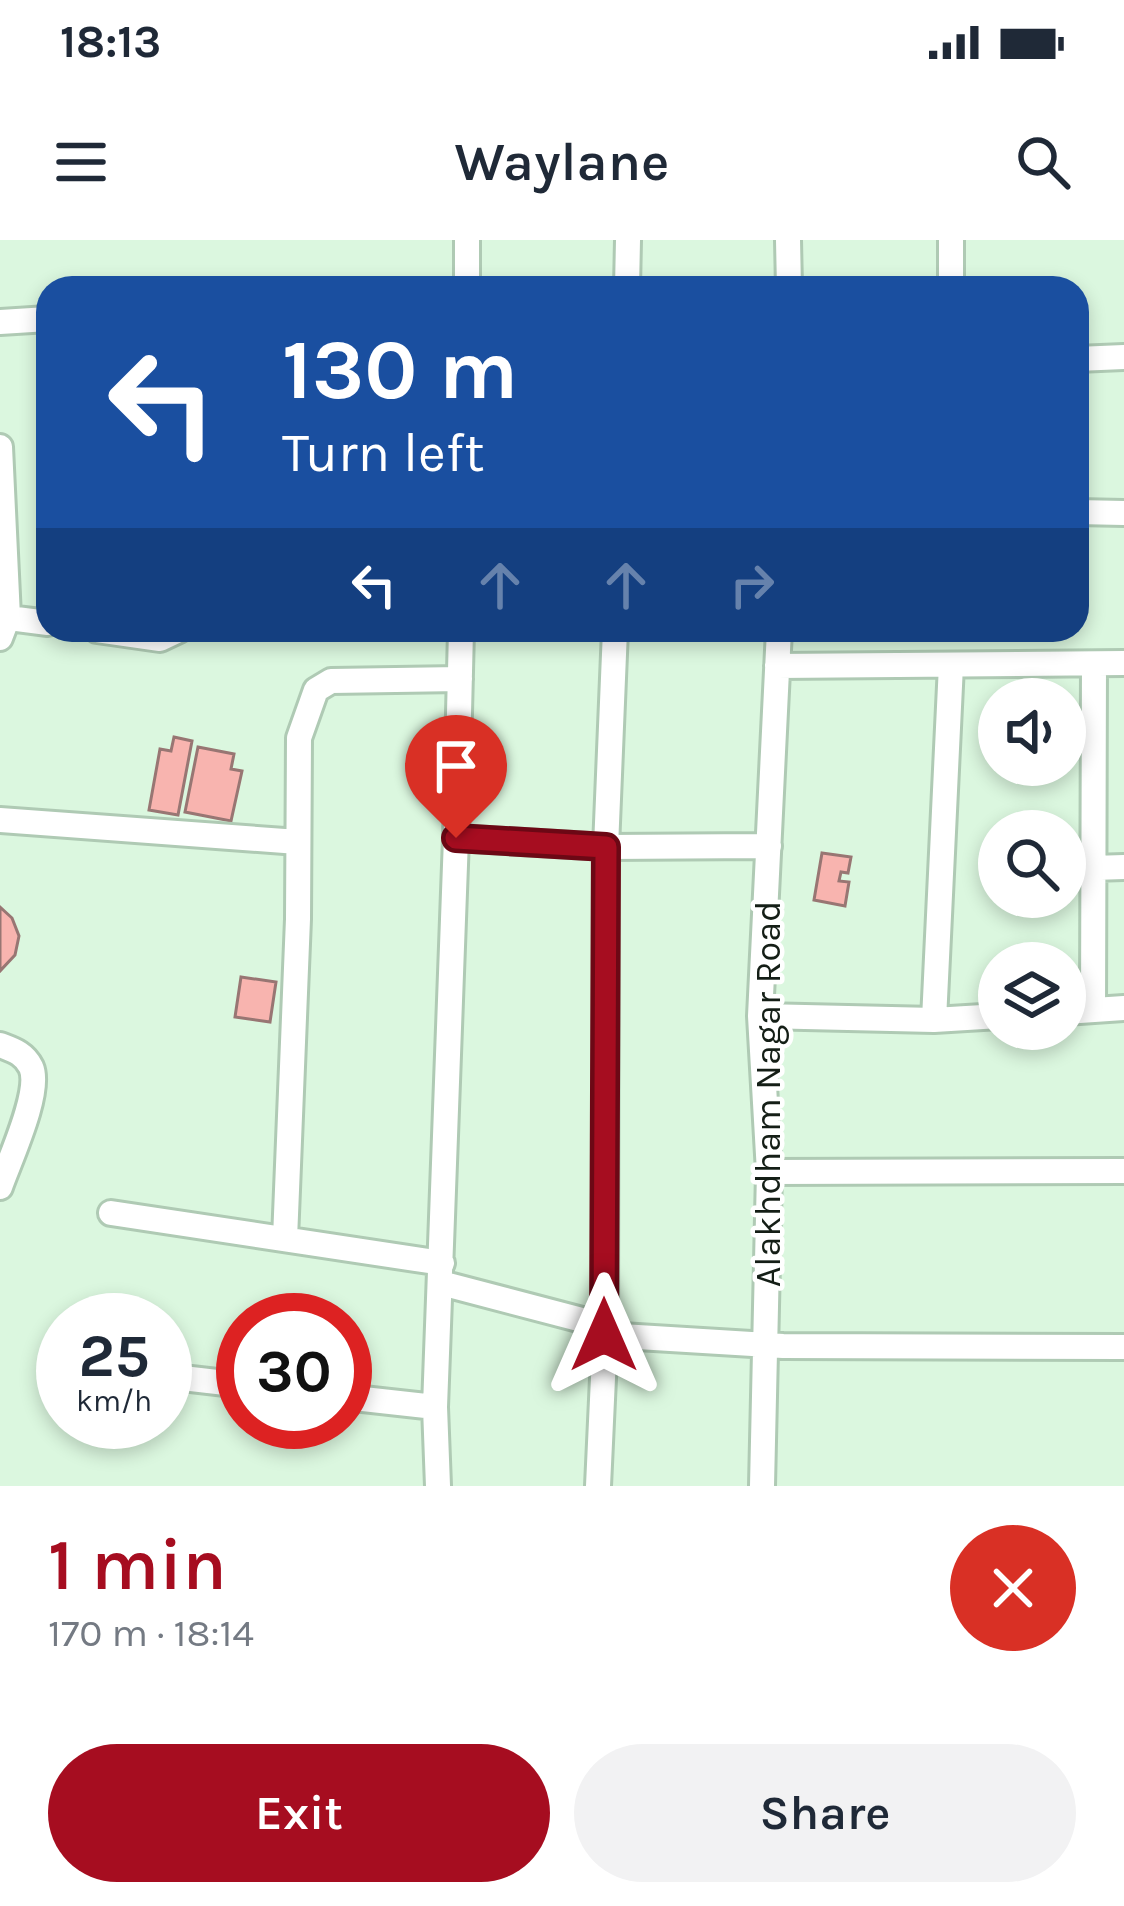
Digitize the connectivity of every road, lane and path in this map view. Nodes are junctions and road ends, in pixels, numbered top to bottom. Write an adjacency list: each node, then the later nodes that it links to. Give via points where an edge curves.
1 (467, 240): 5 (street)
2 (628, 240): 6 (street)
3 (788, 240): 7 (street)
4 (951, 240): 8 (street)
5 (467, 276)
6 (627, 276)
7 (789, 276)
8 (951, 276)
9 (36, 320): 10 (street)
10 (0, 322)
11 (1124, 357): 12 (street)
12 (1089, 358)
13 (0, 447): 17 (street)
14 (1089, 512): 15 (street)
15 (1124, 513)
16 (36, 623): 17 (street)
17 (3, 624)
18 (461, 642): 25 (street)
19 (615, 642): 29 (street)
20 (778, 642): 24 (street, Alakhdham Nagar Road)
21 (1124, 663): 23 (street)
22 (951, 664): 23 (street); 24 (street); 38 (street)
23 (1094, 664): 31 (street)
24 (778, 666): 30 (street, Alakhdham Nagar Road)
25 (460, 680): 27 (street); 28 (street, via 331,681 316,690 298,738)
26 (0, 820): 28 (street)
27 (456, 838): 29 (street); 45 (street)
28 (298, 842): 44 (street)
29 (606, 847): 30 (street); 46 (street)
30 (770, 847): 36 (street, Alakhdham Nagar Road)
31 (1093, 868): 32 (street); 35 (street)
32 (1124, 868)
33 (1124, 1008): 35 (street)
34 (1086, 1010): 35 (street)
35 (1093, 1010)
36 (760, 1016): 38 (street); 40 (street, Alakhdham Nagar Road)
37 (978, 1017): 38 (street)
38 (934, 1020)
39 (0, 1045): 42 (street, via 21,1053 33,1071)
40 (769, 1172): 41 (street); 47 (street, Alakhdham Nagar Road)
41 (1124, 1172)
42 (0, 1187)
43 (111, 1213): 44 (street)
44 (285, 1239): 45 (street)
45 (441, 1272): 46 (street); 50 (street)
46 (605, 1330): 47 (street); 52 (street)
47 (766, 1344): 48 (street); 53 (street, Alakhdham Nagar Road)
48 (1124, 1347)
49 (372, 1400): 50 (street)
50 (435, 1407): 51 (street)
51 (438, 1486)
52 (598, 1486)
53 (762, 1486)

